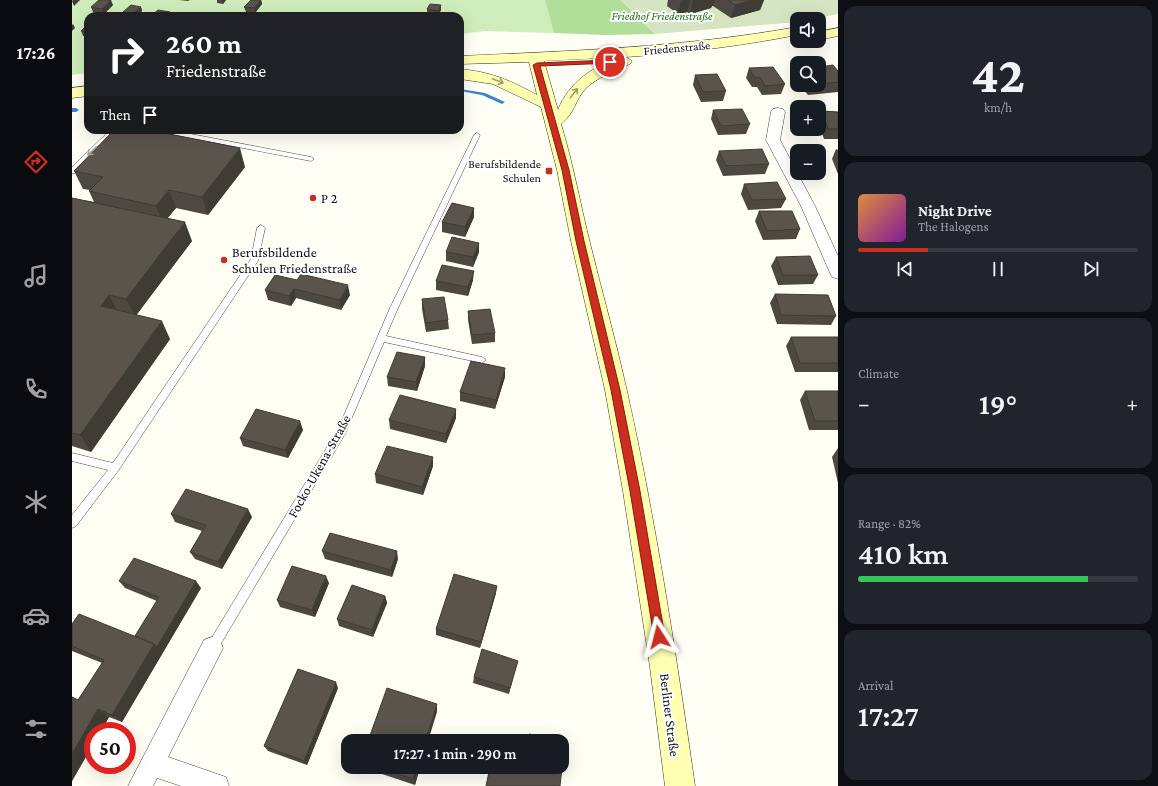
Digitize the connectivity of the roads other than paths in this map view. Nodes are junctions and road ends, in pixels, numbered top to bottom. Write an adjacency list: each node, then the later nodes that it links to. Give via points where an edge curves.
1 (838, 23): 2 (main road)
2 (826, 26)
3 (790, 32): 8 (main road, Friedenstraße, via 741,42 679,49)
4 (838, 32): 5 (main road)
5 (826, 35)
6 (790, 42): 9 (main road, Friedenstraße, via 730,53)
7 (464, 60): 8 (main road, Friedenstraße)
8 (536, 61): 9 (main road, Friedenstraße); 10 (main road, Friedenstraße); 15 (main road, Berliner Straße)
9 (625, 62): 15 (main road, one-way to 9, via 564,114 569,101 581,85 598,73)
10 (464, 68)
11 (464, 75): 15 (main road, one-way to 15, via 491,78 511,86)
12 (84, 92): 13 (main road)
13 (72, 93)
14 (778, 112): 22 (street, via 773,140 808,206)
15 (550, 114): 32 (main road, Berliner Straße, via 566,170 616,390 664,667)
16 (108, 134): 20 (lane, one-way to 20)
17 (179, 134): 19 (lane)
18 (477, 135): 23 (lane, Focko-Ukena-Straße)
19 (311, 160)
20 (72, 171)
21 (261, 228): 26 (lane, via 255,259)
22 (838, 273)
23 (381, 338): 24 (lane); 28 (lane, Focko-Ukena-Straße, via 342,432)
24 (482, 360)
25 (72, 457): 26 (lane)
26 (115, 468): 27 (lane)
27 (72, 523)
28 (212, 648): 29 (street, Focko-Ukena-Straße)
29 (152, 764): 30 (street, Focko-Ukena-Straße); 31 (street)
30 (140, 786)
31 (217, 786)
32 (680, 786)

